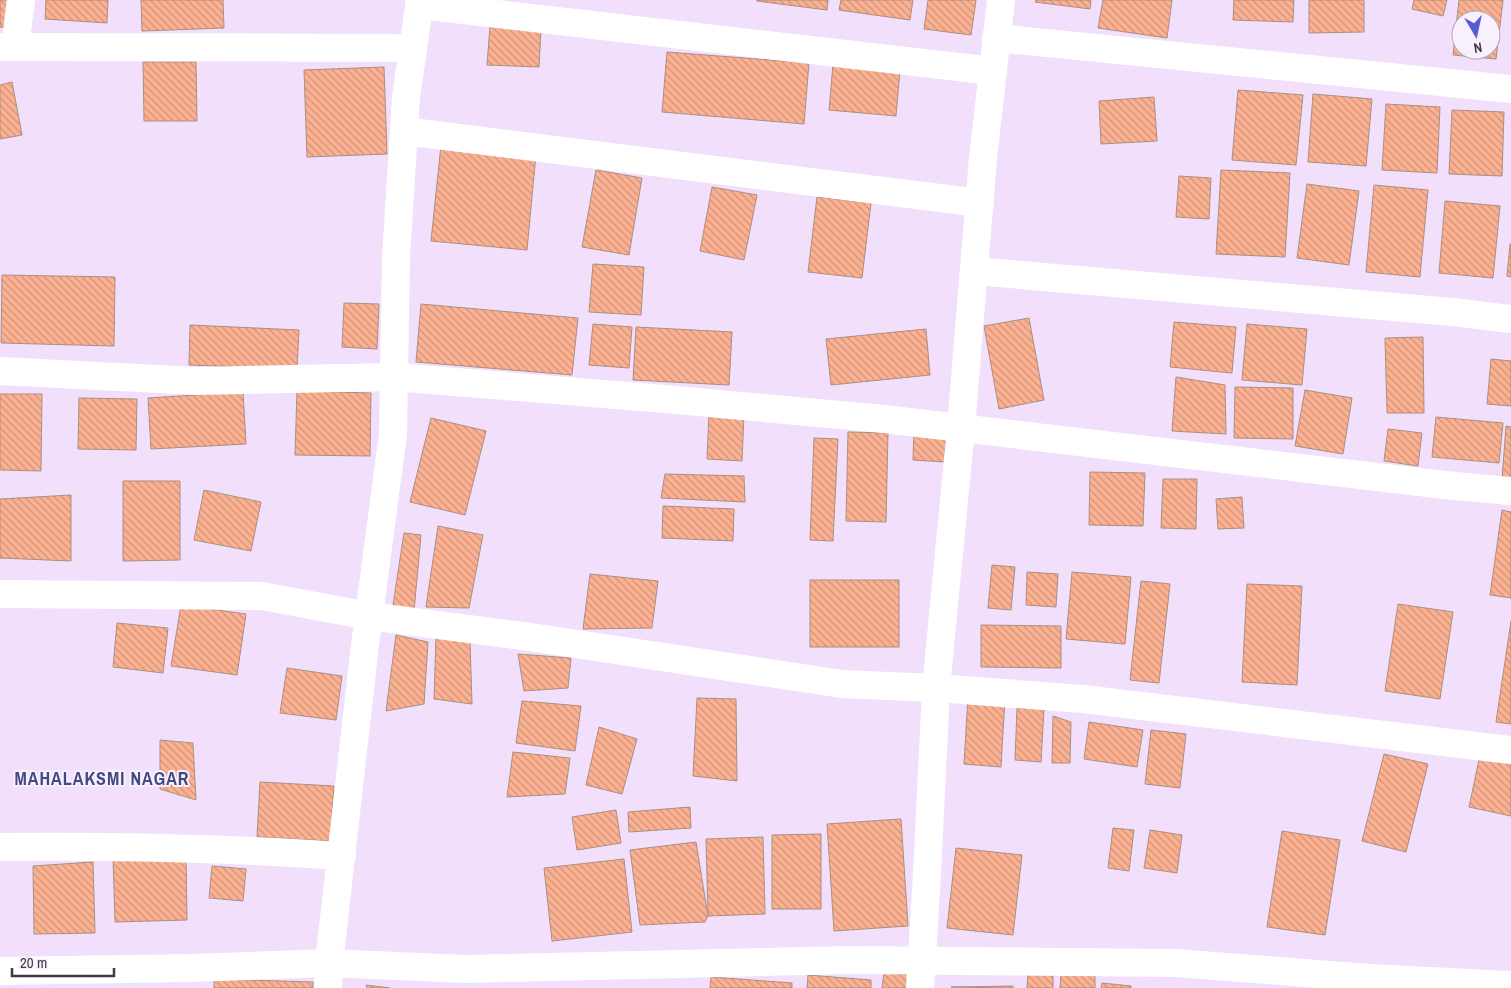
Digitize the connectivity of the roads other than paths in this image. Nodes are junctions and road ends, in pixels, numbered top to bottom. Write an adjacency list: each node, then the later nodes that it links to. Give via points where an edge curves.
1 (21, 0): 5 (street)
2 (1000, 0): 4 (street)
3 (420, 3): 6 (street); 7 (street)
4 (996, 38): 7 (street); 8 (street)
5 (8, 47): 6 (street)
6 (413, 48): 9 (street)
7 (993, 71): 10 (street)
8 (1511, 89)
9 (404, 131): 10 (street); 14 (street, via 396,258)
10 (980, 203): 11 (street)
11 (974, 271): 12 (street); 15 (street)
12 (1511, 319)
13 (0, 370): 14 (street, via 198,381)
14 (394, 377): 15 (street); 18 (street, via 393,434)
15 (961, 428): 16 (street); 19 (street)
16 (1511, 492)
17 (0, 594): 18 (street, via 262,596)
18 (369, 616): 19 (street, via 540,638 842,684); 22 (street)
19 (936, 688): 20 (street, via 1082,699); 23 (street)
20 (1511, 750)
21 (0, 847): 22 (street, via 264,850)
22 (342, 856): 25 (street)
23 (922, 961): 25 (street, via 465,969); 26 (street, via 1176,963); 27 (street)
24 (0, 971): 25 (street, via 192,968)
25 (328, 976)
26 (1511, 985)
27 (920, 988)

